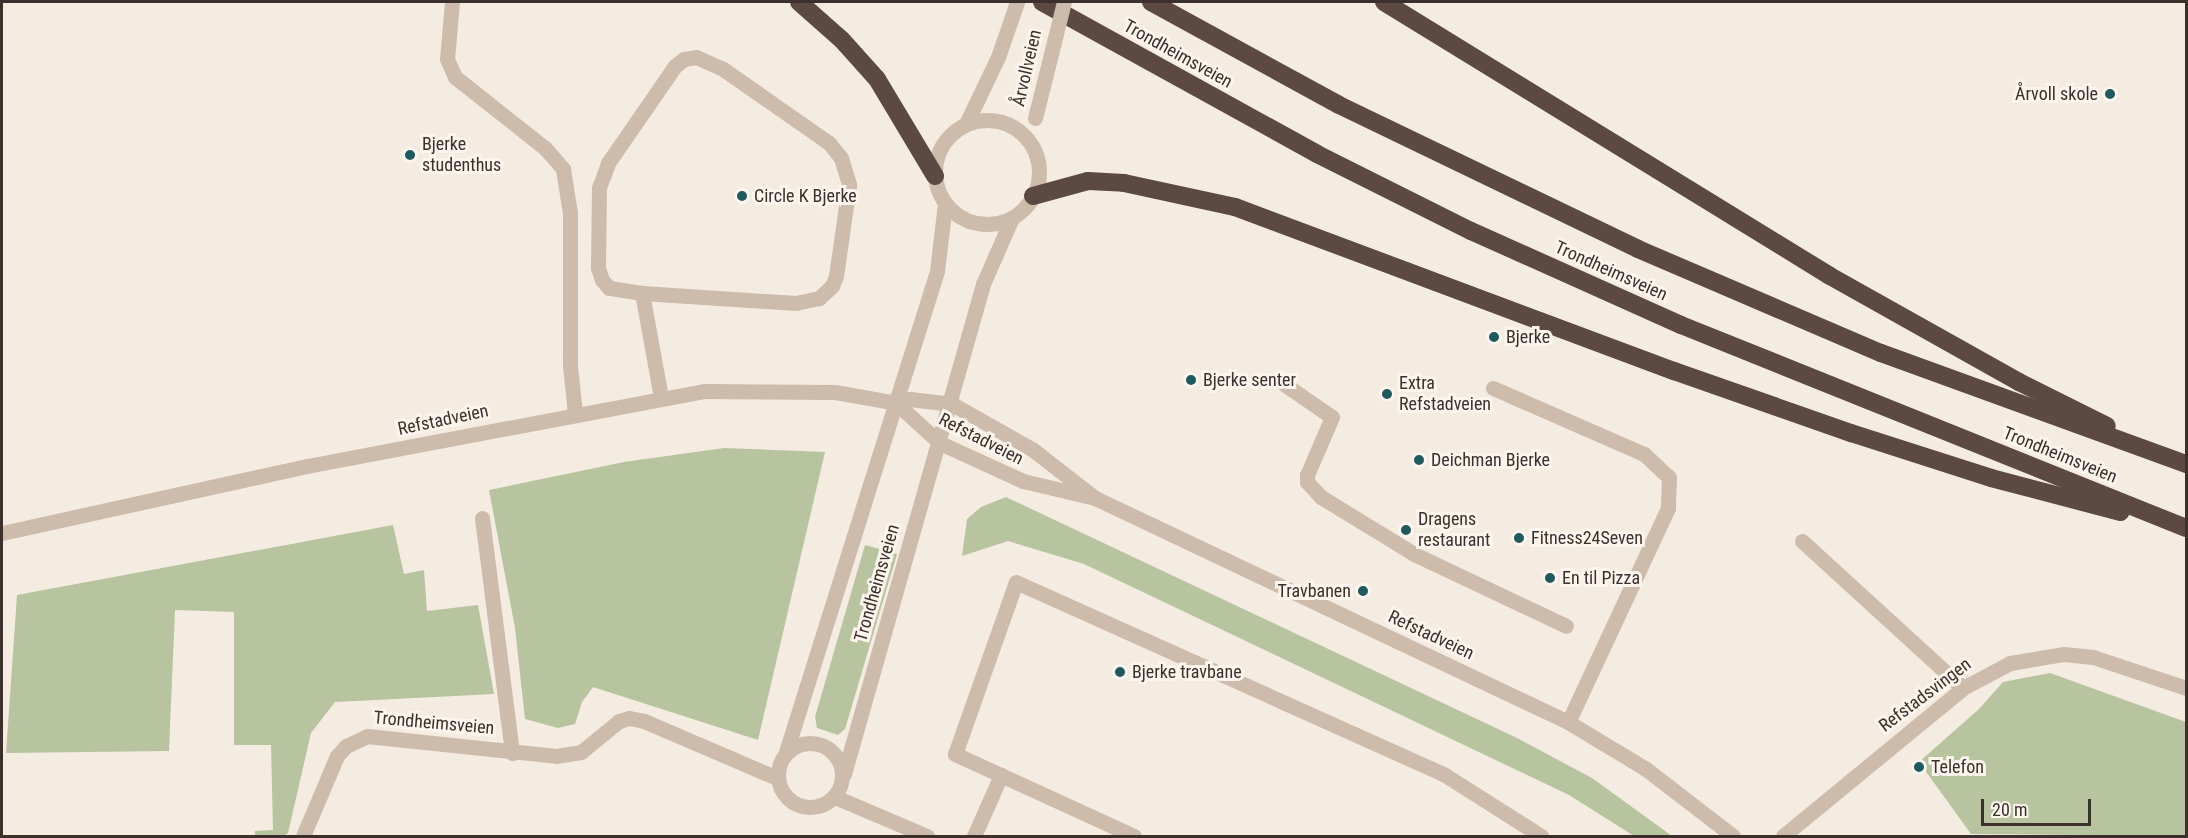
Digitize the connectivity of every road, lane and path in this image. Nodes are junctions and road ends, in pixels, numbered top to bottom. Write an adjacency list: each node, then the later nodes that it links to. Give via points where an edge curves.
1 (452, 2): 20 (street, via 447,59 455,77 545,147 563,169 570,213 570,366)
2 (798, 2): 10 (highway, via 842,40 877,79)
3 (1017, 2): 8 (street, Årvollveien, via 986,86)
4 (1042, 2): 25 (highway, Trondheimsveien, via 1317,154 1472,231 1681,325)
5 (1064, 2): 9 (street, Årvollveien, bridge)
6 (1151, 2): 22 (highway, Trondheimsveien, via 1339,105 1638,249 1881,353)
7 (1384, 2): 22 (highway, via 1830,276 2019,382)
8 (966, 124): 9 (street, via 995,120 1009,124); 10 (street, via 950,135 939,151)
9 (1030, 144): 11 (street, via 1039,169)
10 (935, 176): 12 (street)
11 (1033, 196): 13 (street); 25 (highway, via 1088,181 1124,183 1235,207 1851,433 1991,478)
12 (945, 204): 13 (street, via 969,221 984,224); 18 (street, via 937,271)
13 (1012, 218): 19 (street, Refstadveien, via 983,284)
14 (642, 293): 14 (street, via 609,288 602,280 598,268 599,188 608,163 675,66 696,57 723,69 829,143 841,158 849,185 836,276 826,293 807,303); 17 (street)
15 (1284, 384): 28 (street, via 1332,417 1307,475 1307,482 1321,497 1423,559)
16 (1493, 388): 31 (street, via 1644,454 1669,477 1668,508)
17 (661, 398): 18 (street, Refstadveien, via 705,391 766,389 834,392); 20 (street, Refstadveien)
18 (896, 404): 19 (street, Refstadveien, via 910,399); 21 (street, Refstadveien); 32 (street, Trondheimsveien)
19 (952, 404): 21 (street, Trondheimsveien); 23 (street, Refstadveien, via 1032,449)
20 (575, 413): 26 (street, Refstadveien)
21 (940, 443): 23 (street, Refstadveien, via 1023,481); 34 (street, Trondheimsveien)
22 (2183, 462)
23 (1095, 498): 31 (street, Refstadveien)
24 (482, 518): 33 (street, Trondheimsveien)
25 (2187, 528)
26 (2, 533)
27 (1802, 541): 29 (street)
28 (1566, 626)
29 (1963, 688): 30 (street, Refstadsvingen, via 2010,663 2064,654 2093,657); 44 (street, Refstadsvingen)
30 (2187, 688)
31 (1568, 722): 43 (street, Refstadveien, via 1646,769)
32 (786, 752): 34 (street, via 802,744 820,746 837,758); 36 (street, Trondheimsveien)
33 (512, 753): 36 (street, Trondheimsveien, via 556,756 581,752 618,721 629,718); 38 (street, Trondheimsveien, via 446,742 367,736 354,741 337,756)
34 (844, 774): 37 (street, Trondheimsveien)
35 (1001, 775): 40 (street); 41 (street); 42 (street, via 955,754 1016,582 1445,775)
36 (777, 778): 37 (street, Trondheimsveien, via 780,787 799,804 818,806)
37 (835, 797): 39 (street)
38 (303, 837)
39 (927, 837)
40 (974, 837)
41 (1134, 837)
42 (1541, 837)
43 (1732, 837)
44 (1783, 837)

